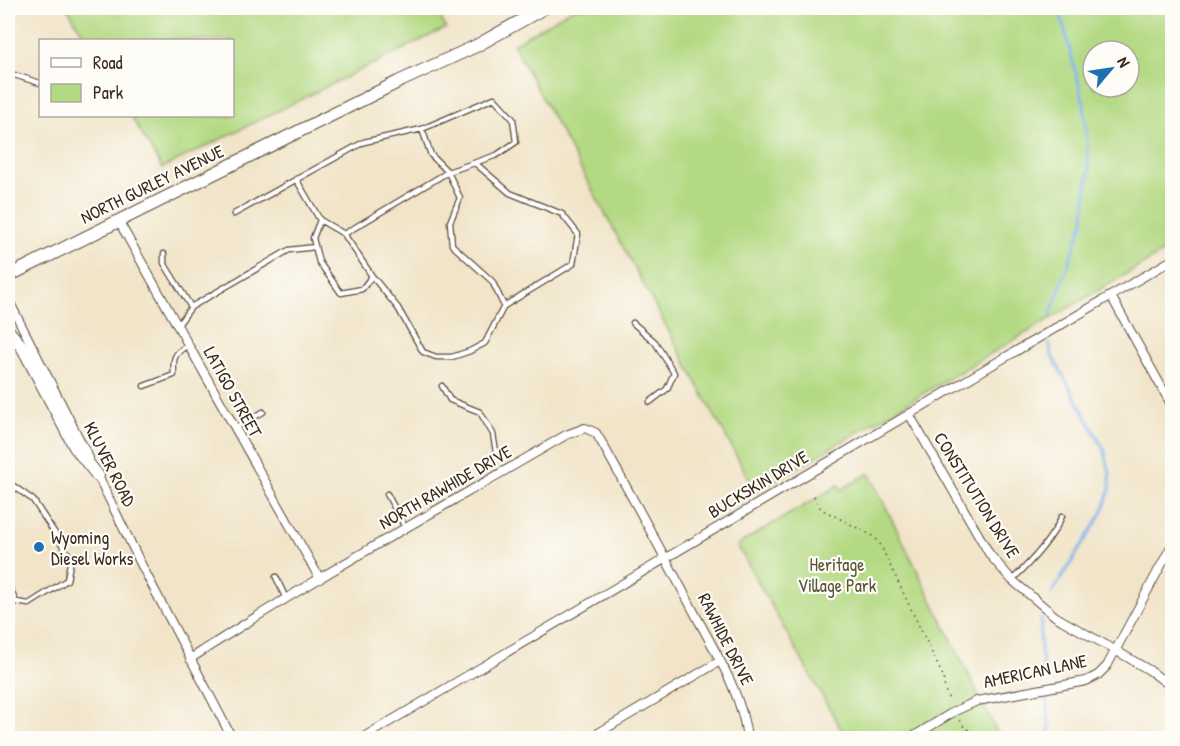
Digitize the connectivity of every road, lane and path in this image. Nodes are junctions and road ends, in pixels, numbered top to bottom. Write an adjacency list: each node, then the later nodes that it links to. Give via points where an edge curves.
1 (544, 8): 9 (street, NORTH GURLEY AVENUE, via 476,46)
2 (8, 73): 3 (lane)
3 (39, 83)
4 (422, 129): 5 (lane, via 494,98 513,119 516,142); 6 (lane, via 431,155); 7 (lane, via 364,142)
5 (475, 163): 6 (lane); 19 (lane, via 510,193 562,214 578,234 573,264)
6 (448, 172): 11 (lane); 19 (lane, via 460,198 450,222 452,245 492,281)
7 (296, 179): 8 (lane); 10 (lane)
8 (234, 214)
9 (118, 220): 15 (street, NORTH GURLEY AVENUE); 22 (street, LATIGO STREET)
10 (320, 220): 11 (lane); 12 (lane, via 313,238)
11 (344, 234): 16 (lane)
12 (315, 248): 16 (lane, via 319,262 341,293 362,289); 20 (lane, via 289,250)
13 (164, 254): 20 (lane, via 164,262)
14 (1173, 260): 17 (street, BUCKSKIN DRIVE)
15 (8, 276)
16 (372, 276): 19 (lane, via 399,308 423,352 436,357 452,357 485,343)
17 (1111, 296): 28 (street); 30 (street, BUCKSKIN DRIVE)
18 (8, 299): 33 (street, KLUVER ROAD)
19 (504, 306)
20 (191, 307): 22 (lane)
21 (633, 323): 27 (lane, via 655,342 674,373 667,389)
22 (178, 325): 24 (street, LATIGO STREET)
23 (8, 331): 33 (street, via 23,348 75,447)
24 (189, 345): 25 (lane, via 178,351 173,360 174,375); 31 (street, LATIGO STREET)
25 (144, 386)
26 (442, 386): 32 (lane, via 450,400 480,412 493,434)
27 (650, 402)
28 (1173, 406)
29 (263, 412): 31 (lane)
30 (909, 414): 40 (street, BUCKSKIN DRIVE); 43 (street, CONSTITUTION DRIVE, via 990,555)
31 (235, 428): 42 (street, LATIGO STREET)
32 (496, 452)
33 (98, 476): 47 (street, KLUVER ROAD)
34 (8, 482): 44 (lane, via 33,500 71,558 67,580 29,604 16,602)
35 (387, 494): 38 (lane)
36 (814, 496): 50 (path, via 821,509 875,537 880,544 943,676)
37 (1062, 516): 43 (lane, via 1057,529)
38 (406, 529): 40 (street, NORTH RAWHIDE DRIVE, via 566,435 585,428 596,433 602,442); 42 (street, NORTH RAWHIDE DRIVE)
39 (1173, 545): 46 (street, AMERICAN LANE)
40 (665, 559): 48 (street, RAWHIDE DRIVE); 53 (street, BUCKSKIN DRIVE)
41 (276, 577): 45 (lane)
42 (320, 579): 45 (street, NORTH RAWHIDE DRIVE)
43 (1012, 580): 46 (street, CONSTITUTION DRIVE, via 1056,617)
44 (8, 585)
45 (286, 599): 47 (street, NORTH RAWHIDE DRIVE)
46 (1115, 650): 49 (street, CONSTITUTION DRIVE); 56 (street, AMERICAN LANE, via 1107,666 1086,681 977,701)
47 (190, 660): 52 (street, KLUVER ROAD)
48 (720, 661): 54 (street); 55 (street, RAWHIDE DRIVE, via 739,701)
49 (1173, 687)
50 (951, 704)
51 (960, 720): 57 (path)
52 (232, 738)
53 (362, 738)
54 (590, 738)
55 (747, 738)
56 (911, 738)
57 (982, 738)

